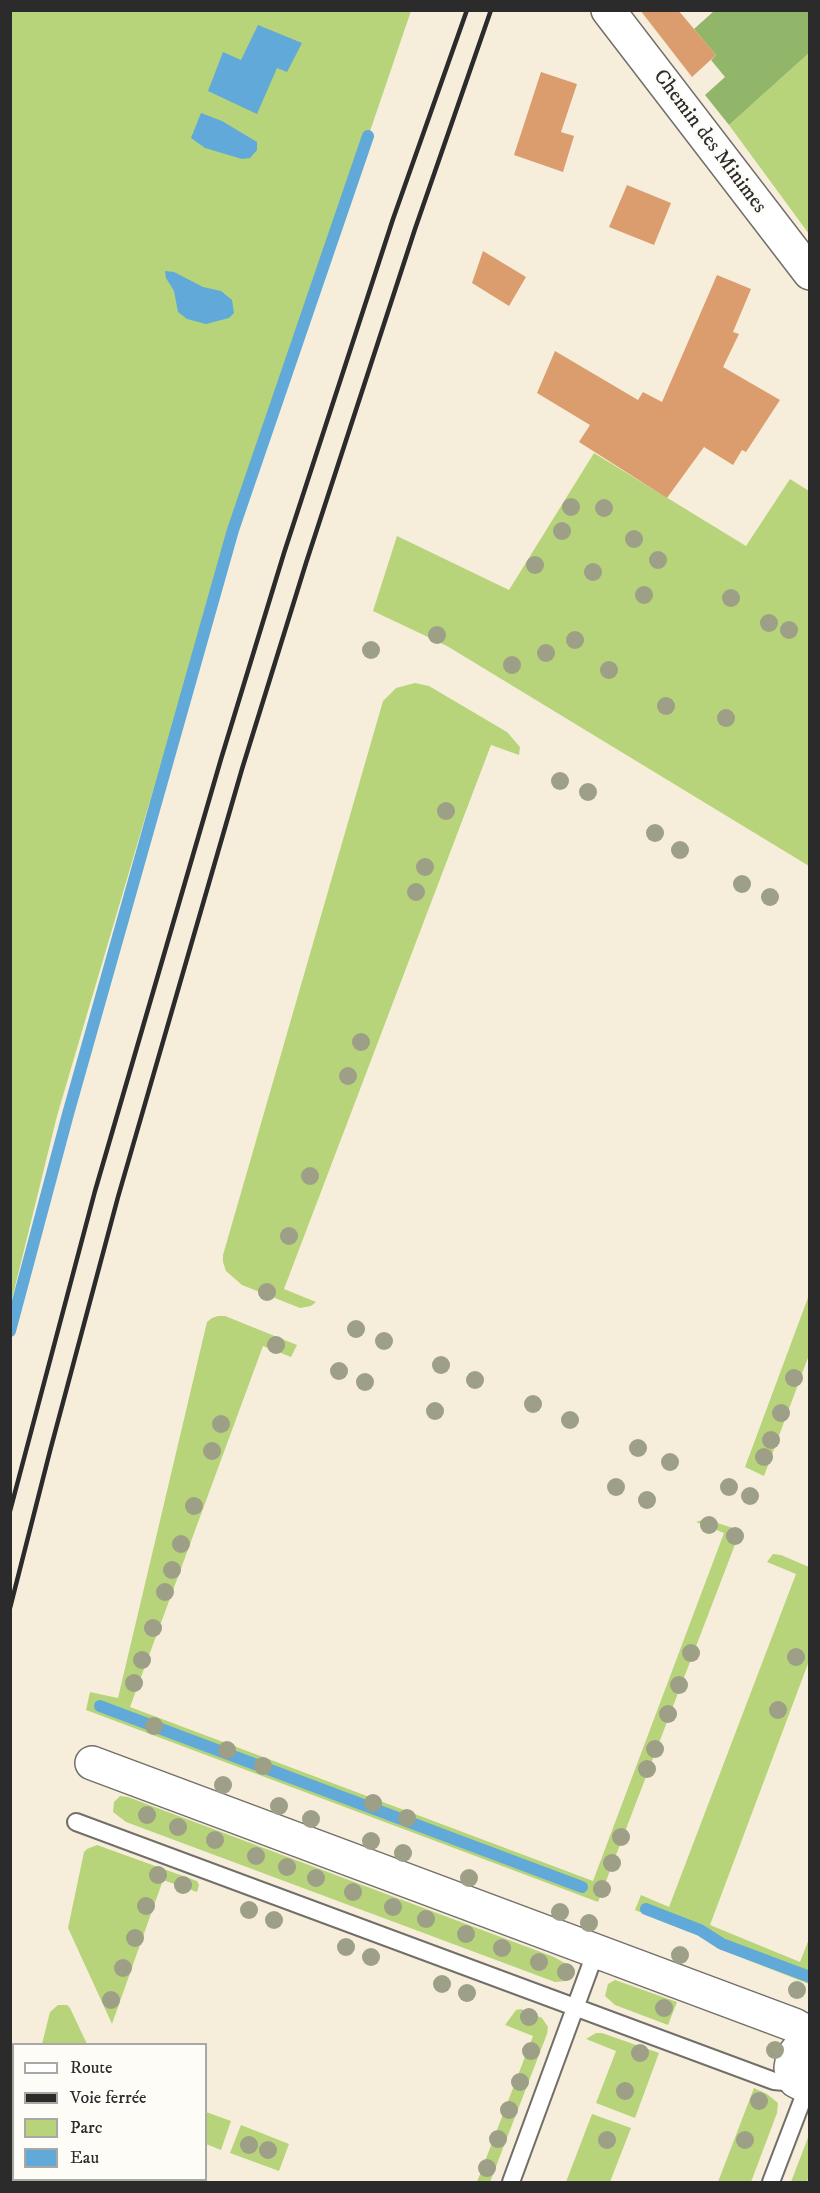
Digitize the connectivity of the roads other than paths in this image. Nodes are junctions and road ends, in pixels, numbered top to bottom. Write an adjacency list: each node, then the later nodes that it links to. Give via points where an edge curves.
1 (608, 10): 2 (street, Chemin des Minimes)
2 (810, 273)
3 (92, 1763): 5 (street)
4 (76, 1822): 6 (lane)
5 (596, 1951): 6 (lane); 7 (street, via 794,2025)
6 (576, 2008): 9 (lane, via 774,2081); 10 (lane)
7 (810, 2037)
8 (810, 2043): 9 (street, via 801,2046 793,2056 791,2068)
9 (804, 2084): 11 (lane)
10 (511, 2182)
11 (771, 2182)

